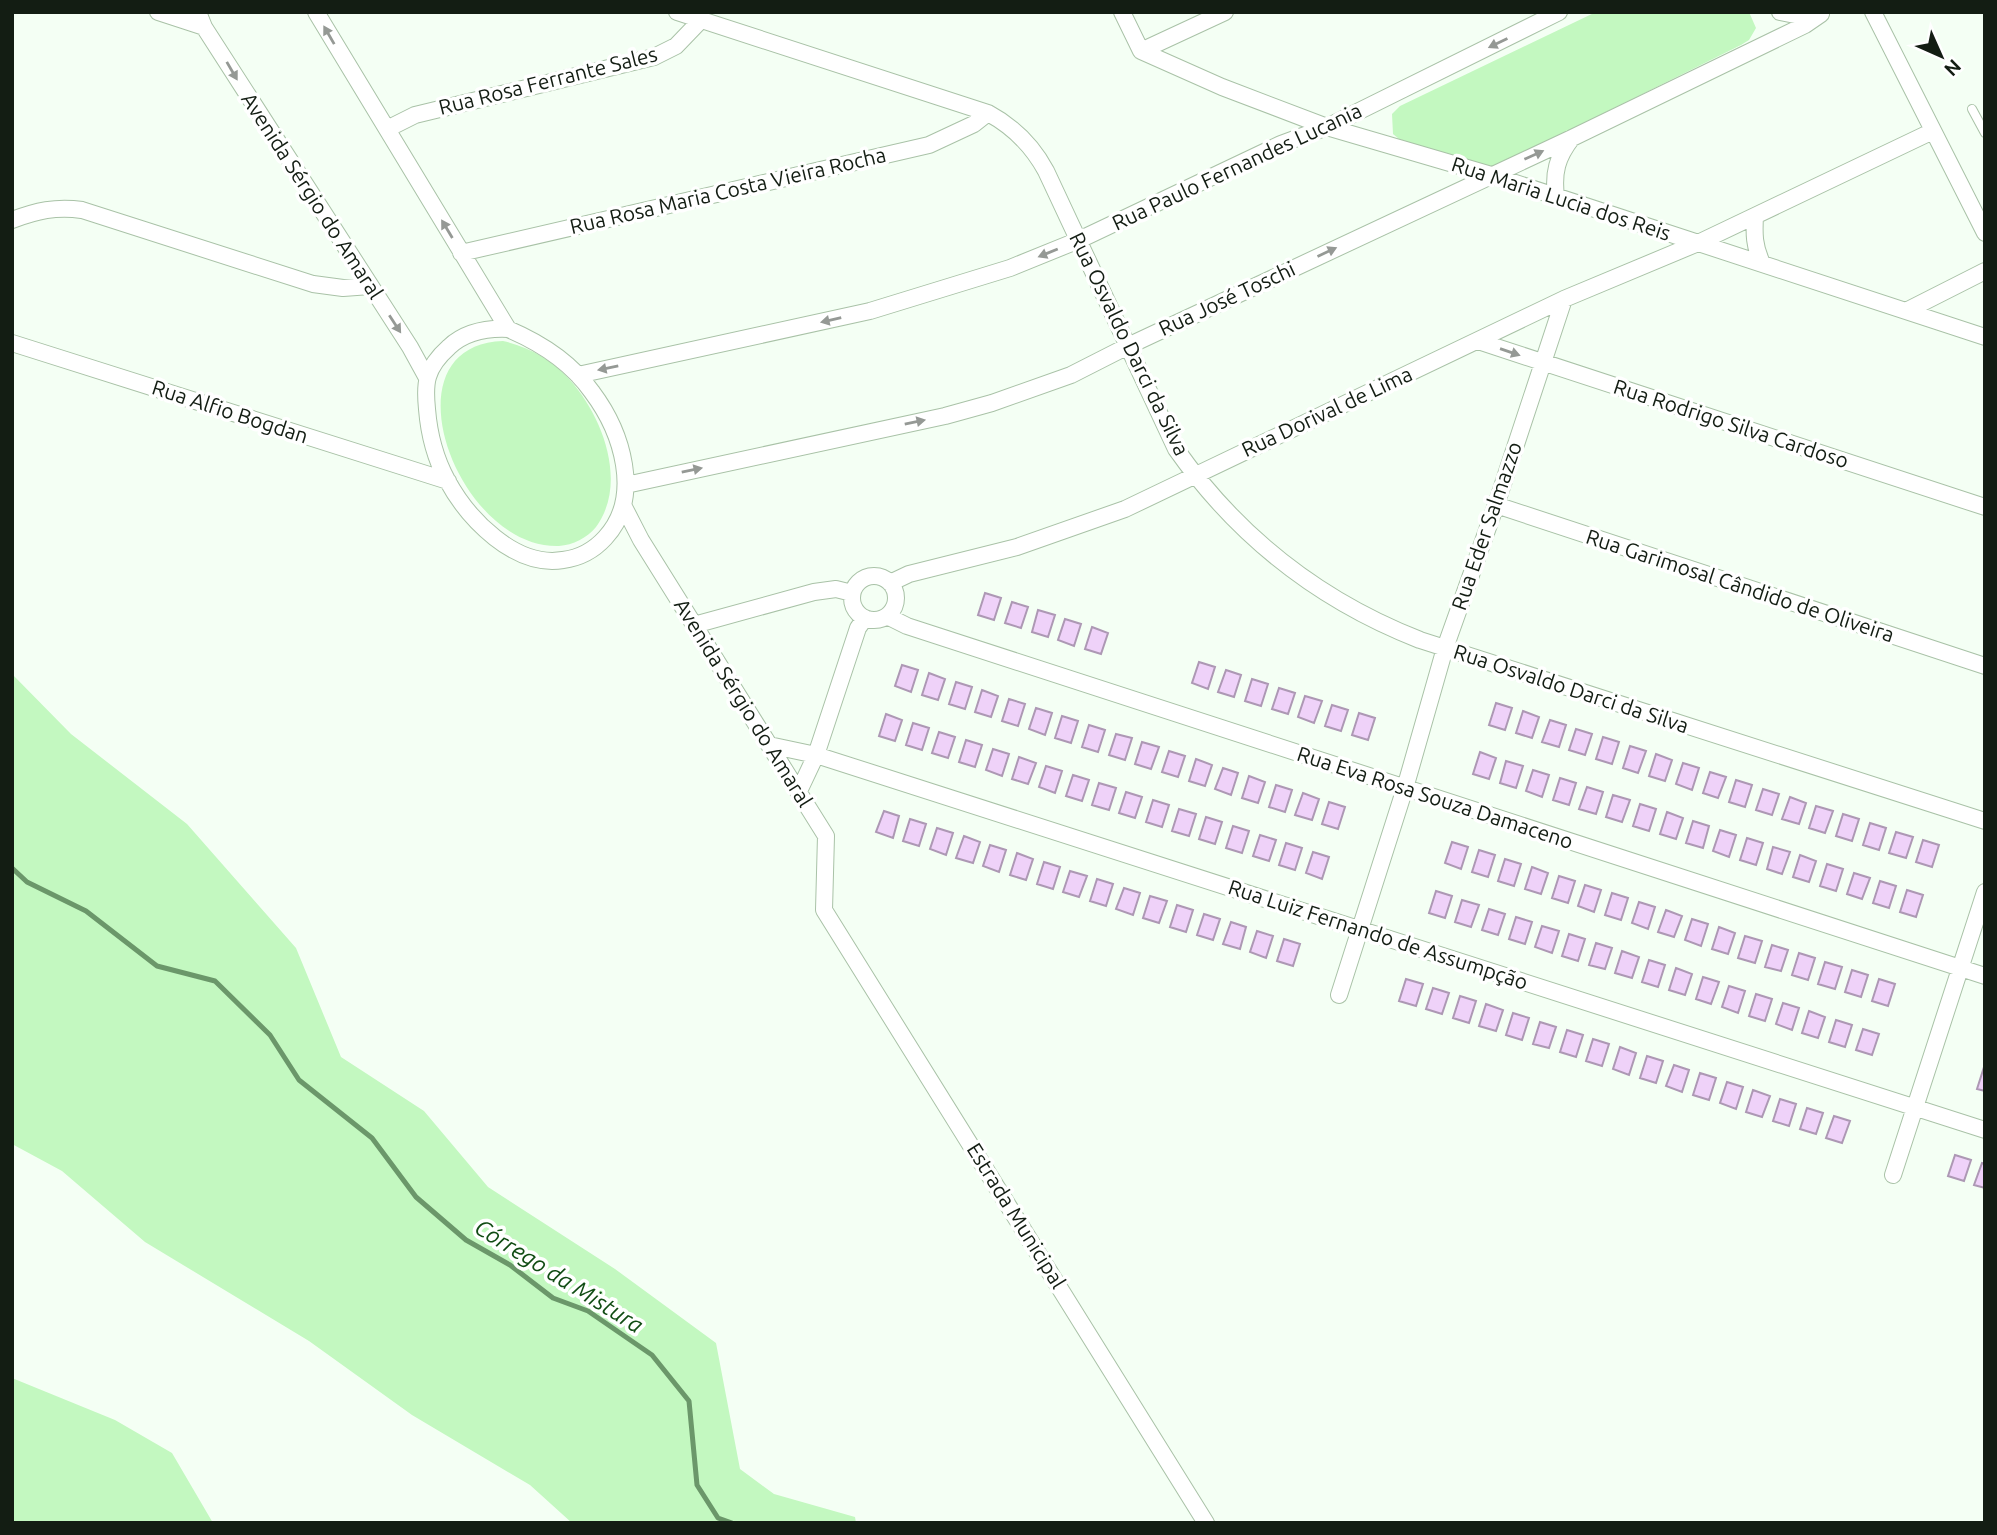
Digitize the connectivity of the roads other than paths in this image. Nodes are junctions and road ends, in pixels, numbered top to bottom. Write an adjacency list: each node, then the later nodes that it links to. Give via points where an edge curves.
1 (158, 12): 10 (street)
2 (316, 12): 16 (street, one-way to 2)
3 (677, 12): 11 (street, Rua Osvaldo Darci da Silva)
4 (1122, 12): 12 (street)
5 (1224, 12): 12 (street)
6 (1559, 12): 15 (street, Rua Paulo Fernandes Lucania, one-way to 15)
7 (1780, 12): 9 (street, via 1805,17)
8 (1873, 12): 17 (street)
9 (1823, 13): 19 (street, Rua José Toschi)
10 (201, 20): 30 (street, Avenida Sérgio do Amaral, one-way to 30)
11 (701, 20): 14 (street, Rua Osvaldo Darci da Silva); 16 (street, Rua Rosa Ferrante Sales, via 676,46 654,57 415,115)
12 (1141, 51): 15 (street, Rua Maria Lucia dos Reis)
13 (1972, 109): 18 (lane)
14 (988, 113): 25 (street, Rua Osvaldo Darci da Silva, via 1030,146); 27 (street, Rua Rosa Maria Costa Vieira Rocha, via 929,145)
15 (1327, 127): 20 (street, Rua Maria Lucia dos Reis); 25 (street, Rua Paulo Fernandes Lucania, via 1281,144)
16 (387, 129): 27 (street, one-way to 16)
17 (1933, 131): 22 (street, Rua Dorival de Lima); 24 (street)
18 (1985, 133)
19 (1572, 138): 20 (street, Rua José Toschi, one-way to 19); 21 (street, via 1556,165)
20 (1491, 175): 21 (street, Rua Maria Lucia dos Reis); 37 (street, Rua José Toschi, one-way to 20)
21 (1556, 196): 26 (street, Rua Maria Lucia dos Reis)
22 (1755, 216): 26 (street, Rua Dorival de Lima); 28 (street, via 1756,250)
23 (12, 220): 30 (street, via 45,209 82,210 313,284)
24 (1985, 233)
25 (1079, 240): 37 (street, Rua Osvaldo Darci da Silva); 39 (street, Rua Paulo Fernandes Lucania, one-way to 39, via 1010,268 870,311)
26 (1698, 243): 28 (street, Rua Maria Lucia dos Reis); 31 (street, Rua Dorival de Lima)
27 (461, 253): 33 (street)
28 (1762, 263): 32 (street, Rua Maria Lucia dos Reis)
29 (1985, 271): 32 (street)
30 (370, 286): 40 (street, Avenida Sérgio do Amaral, one-way to 40)
31 (1564, 299): 35 (street, Rua Dorival de Lima); 38 (street, Rua Eder Salmazzo)
32 (1908, 310): 34 (street, Rua Maria Lucia dos Reis)
33 (508, 329): 39 (street, via 545,348); 40 (street, via 485,330 463,338 442,354)
34 (1985, 337)
35 (1478, 341): 38 (street, Rua Rodrigo Silva Cardoso, one-way to 38); 41 (street, Rua Dorival de Lima)
36 (12, 343): 42 (street, Rua Alfio Bogdan)
37 (1128, 346): 41 (street, Rua Osvaldo Darci da Silva, via 1176,449); 43 (street, Rua José Toschi, one-way to 37, via 992,403 1071,375)
38 (1542, 363): 45 (street, Rua Eder Salmazzo); 46 (street, Rua Rodrigo Silva Cardoso)
39 (578, 375): 43 (street, via 612,426)
40 (427, 378): 42 (street, via 432,442)
41 (1195, 475): 47 (street, Rua Dorival de Lima, via 1125,509 1017,547); 52 (street, Rua Osvaldo Darci da Silva, via 1249,534 1307,581 1365,616)
42 (448, 481): 44 (street, via 473,517 490,532 528,557 550,561 575,557 601,543 619,519)
43 (626, 485): 44 (street)
44 (623, 505): 51 (street, Avenida Sérgio do Amaral)
45 (1496, 505): 52 (street, Rua Eder Salmazzo); 53 (street, Rua Garimosal Cândido de Oliveira)
46 (1985, 506)
47 (890, 583): 48 (street, via 868,577); 49 (street, via 896,596)
48 (852, 593): 50 (street, via 854,608); 51 (street, via 836,589 814,592)
49 (887, 617): 50 (street); 56 (street, Rua Eva Rosa Souza Damaceno)
50 (864, 618): 55 (street)
51 (694, 625): 54 (street, Avenida Sérgio do Amaral)
52 (1444, 648): 56 (street, Rua Eder Salmazzo); 58 (street, Rua Osvaldo Darci da Silva)
53 (1985, 666)
54 (769, 745): 55 (street, Rua Luiz Fernando de Assumpção); 57 (street, Avenida Sérgio do Amaral)
55 (816, 755): 57 (street); 61 (street, Rua Luiz Fernando de Assumpção)
56 (1405, 788): 61 (street, Rua Eder Salmazzo); 62 (street, Rua Eva Rosa Souza Damaceno)
57 (799, 791): 60 (street, Avenida Sérgio do Amaral, via 826,836)
58 (1985, 821)
59 (1985, 892): 62 (street)
60 (824, 910): 68 (street, Estrada Municipal)
61 (1360, 929): 64 (street, Rua Eder Salmazzo); 65 (street, Rua Luiz Fernando de Assumpção)
62 (1960, 968): 63 (street, Rua Eva Rosa Souza Damaceno); 65 (street)
63 (1985, 976)
64 (1339, 995)
65 (1915, 1107): 66 (street, Rua Luiz Fernando de Assumpção); 67 (street)
66 (1985, 1130)
67 (1893, 1175)
68 (1206, 1523)

